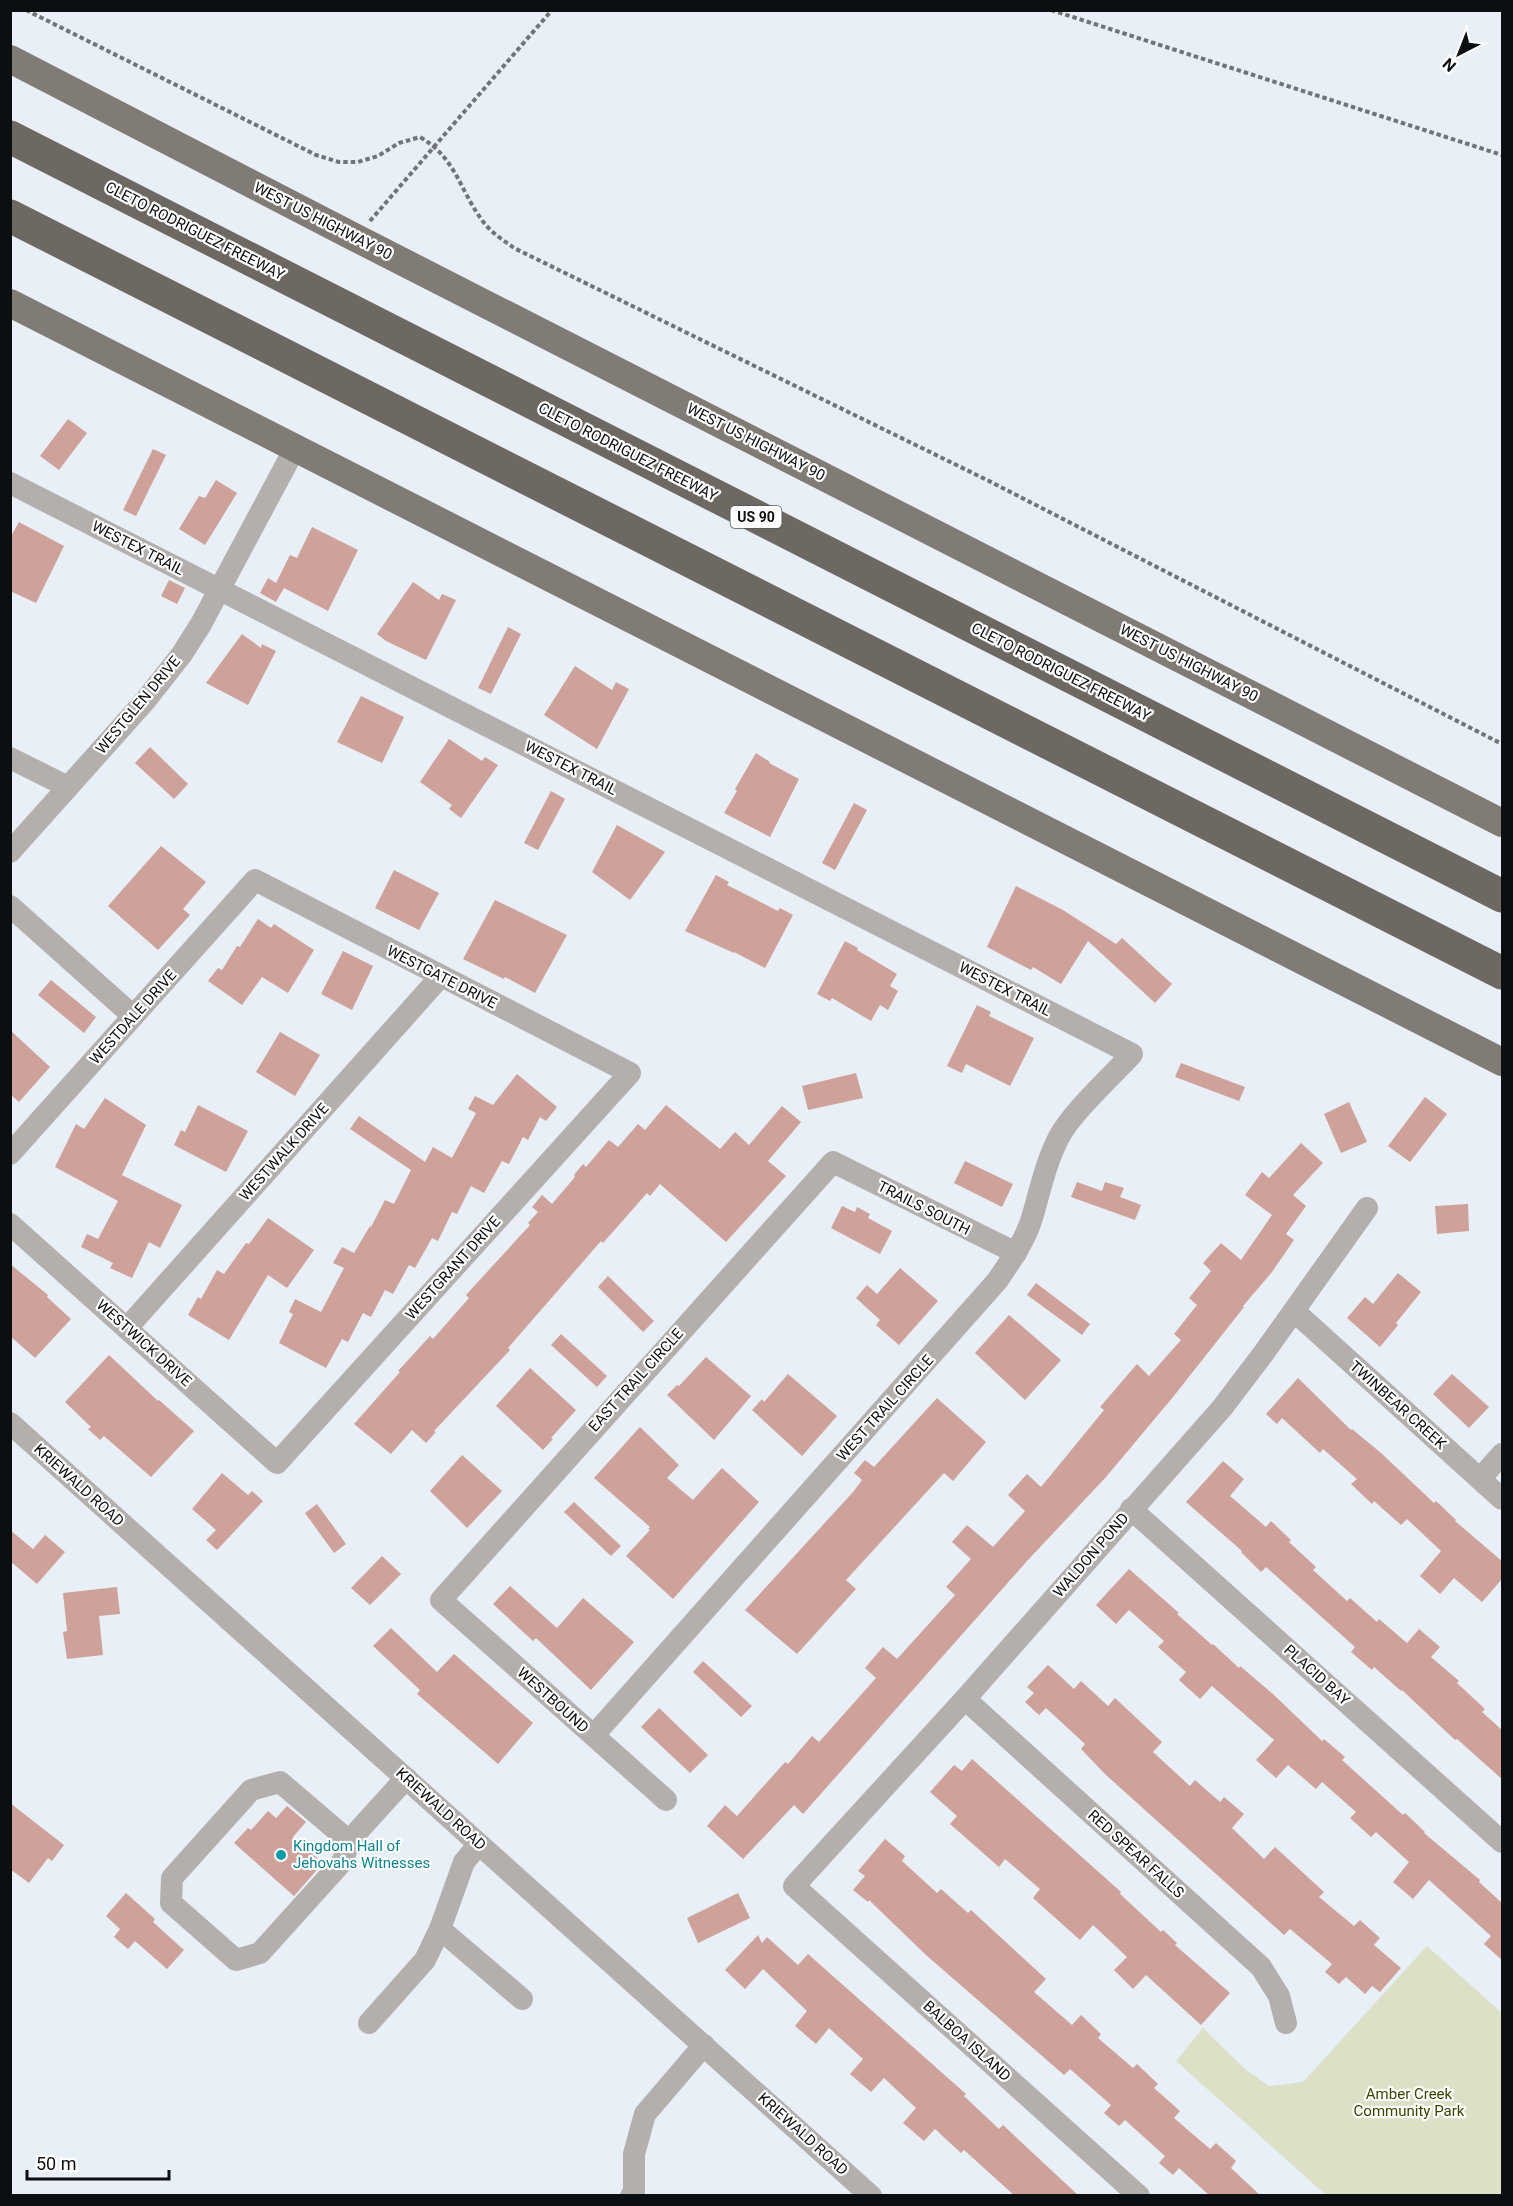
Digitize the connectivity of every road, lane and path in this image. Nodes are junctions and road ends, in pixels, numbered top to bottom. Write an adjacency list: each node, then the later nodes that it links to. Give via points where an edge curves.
1 (26, 10): 6 (path, via 316,155 339,162 358,162 420,137)
2 (552, 10): 6 (path)
3 (1051, 10): 7 (path)
4 (10, 59): 9 (main road, WEST US HIGHWAY 90)
5 (10, 138): 20 (highway, CLETO RODRIGUEZ FREEWAY / US 90)
6 (435, 146): 9 (path); 14 (path, via 456,172 482,220 514,248 987,480)
7 (1503, 155)
8 (10, 216): 22 (highway)
9 (356, 238): 17 (main road, WEST US HIGHWAY 90)
10 (10, 303): 11 (main road)
11 (295, 448): 13 (street, WESTGLEN DRIVE); 26 (main road)
12 (10, 483): 13 (street, WESTEX TRAIL)
13 (219, 589): 16 (street, WESTGLEN DRIVE, via 164,679); 25 (street, WESTEX TRAIL)
14 (1503, 744)
15 (10, 758): 16 (street)
16 (68, 787): 18 (street, WESTGLEN DRIVE)
17 (1503, 823)
18 (10, 852)
19 (255, 879): 23 (street, WESTGATE DRIVE); 24 (street, WESTDALE DRIVE)
20 (1503, 896)
21 (10, 906): 24 (street)
22 (1503, 973)
23 (441, 976): 27 (street, WESTGATE DRIVE); 34 (street, WESTWALK DRIVE)
24 (133, 1016): 28 (street, WESTDALE DRIVE)
25 (1132, 1054): 32 (street, WEST TRAIL CIRCLE, via 1069,1121 1060,1136 1043,1177 1031,1223)
26 (1503, 1062)
27 (630, 1072): 37 (street, WESTGRANT DRIVE)
28 (10, 1154)
29 (833, 1162): 32 (street, TRAILS SOUTH); 41 (street, EAST TRAIL CIRCLE)
30 (1367, 1208): 33 (street, WALDON POND)
31 (10, 1224): 34 (street, WESTWICK DRIVE)
32 (1016, 1253): 43 (street, WEST TRAIL CIRCLE, via 997,1281)
33 (1294, 1311): 38 (street, TWINBEAR CREEK); 40 (street, WALDON POND, via 1222,1408)
34 (127, 1328): 37 (street, WESTWICK DRIVE)
35 (10, 1423): 44 (street, KRIEWALD ROAD)
36 (1503, 1454): 38 (street)
37 (277, 1463)
38 (1480, 1479): 39 (street, TWINBEAR CREEK)
39 (1503, 1499)
40 (1131, 1509): 42 (street, WALDON POND); 47 (street, PLACID BAY)
41 (441, 1600): 43 (street, WESTBOUND)
42 (965, 1699): 49 (street, WALDON POND); 52 (street, RED SPEAR FALLS, via 1261,1967 1279,1996)
43 (594, 1735): 45 (street, WESTBOUND)
44 (406, 1778): 46 (street); 48 (street, KRIEWALD ROAD)
45 (666, 1800)
46 (349, 1841): 46 (street, via 342,1861 260,1953 236,1960 171,1903 172,1878 251,1790 280,1782)
47 (1503, 1842)
48 (479, 1844): 50 (street, via 464,1862); 54 (street, KRIEWALD ROAD)
49 (794, 1886): 57 (street, BALBOA ISLAND)
50 (440, 1929): 51 (street); 53 (street, via 425,1960)
51 (522, 1999)
52 (1286, 2023)
53 (369, 2024)
54 (704, 2045): 55 (street, via 645,2114 634,2154); 56 (street, KRIEWALD ROAD)
55 (631, 2196)
56 (871, 2196)
57 (1139, 2196)

